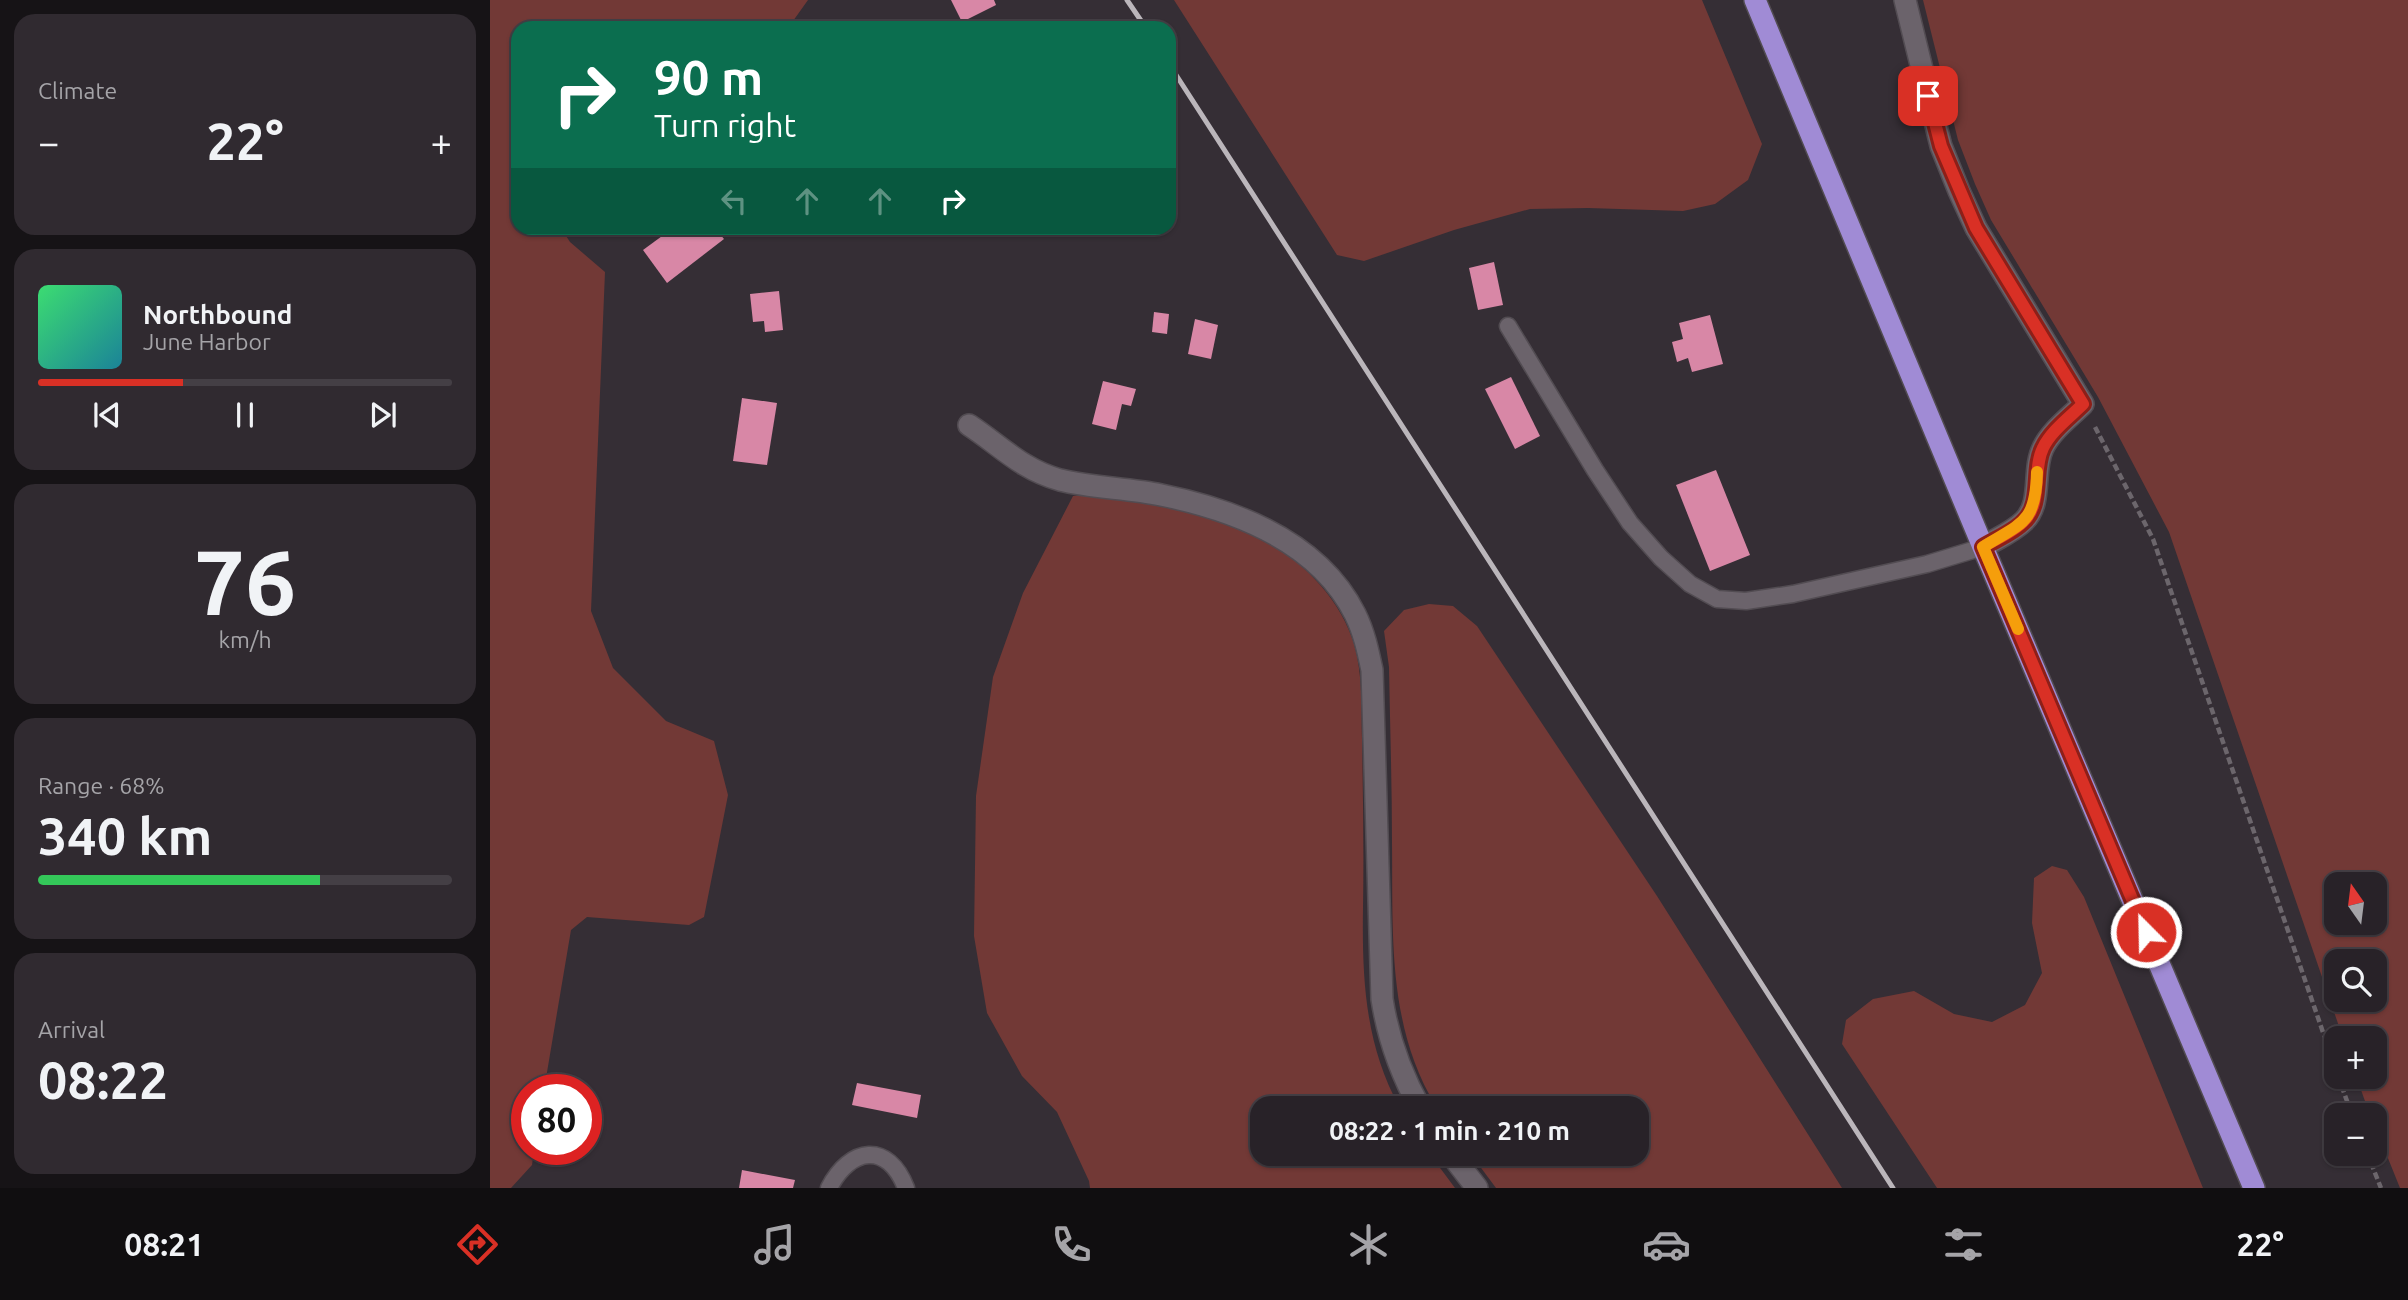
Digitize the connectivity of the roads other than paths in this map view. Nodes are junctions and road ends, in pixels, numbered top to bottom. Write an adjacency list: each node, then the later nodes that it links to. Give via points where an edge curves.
1 (1755, 0): 5 (highway)
2 (1905, 0): 5 (street, via 1941,146 1959,191 1976,228 2083,404 2043,448 2034,505 2025,520)
3 (1508, 326): 5 (lane, via 1630,523 1661,558 1717,599 1746,601 1793,594)
4 (969, 425): 6 (street, via 1018,463 1060,480 1161,495 1255,524 1292,544 1339,589 1355,614 1372,670 1382,999 1386,1026)
5 (1983, 547): 11 (highway)
6 (1413, 1096)
7 (1460, 1166): 10 (street)
8 (829, 1188): 9 (lane, via 846,1164 863,1154 874,1154 900,1172)
9 (906, 1188)
10 (1477, 1188)
11 (2254, 1188)

